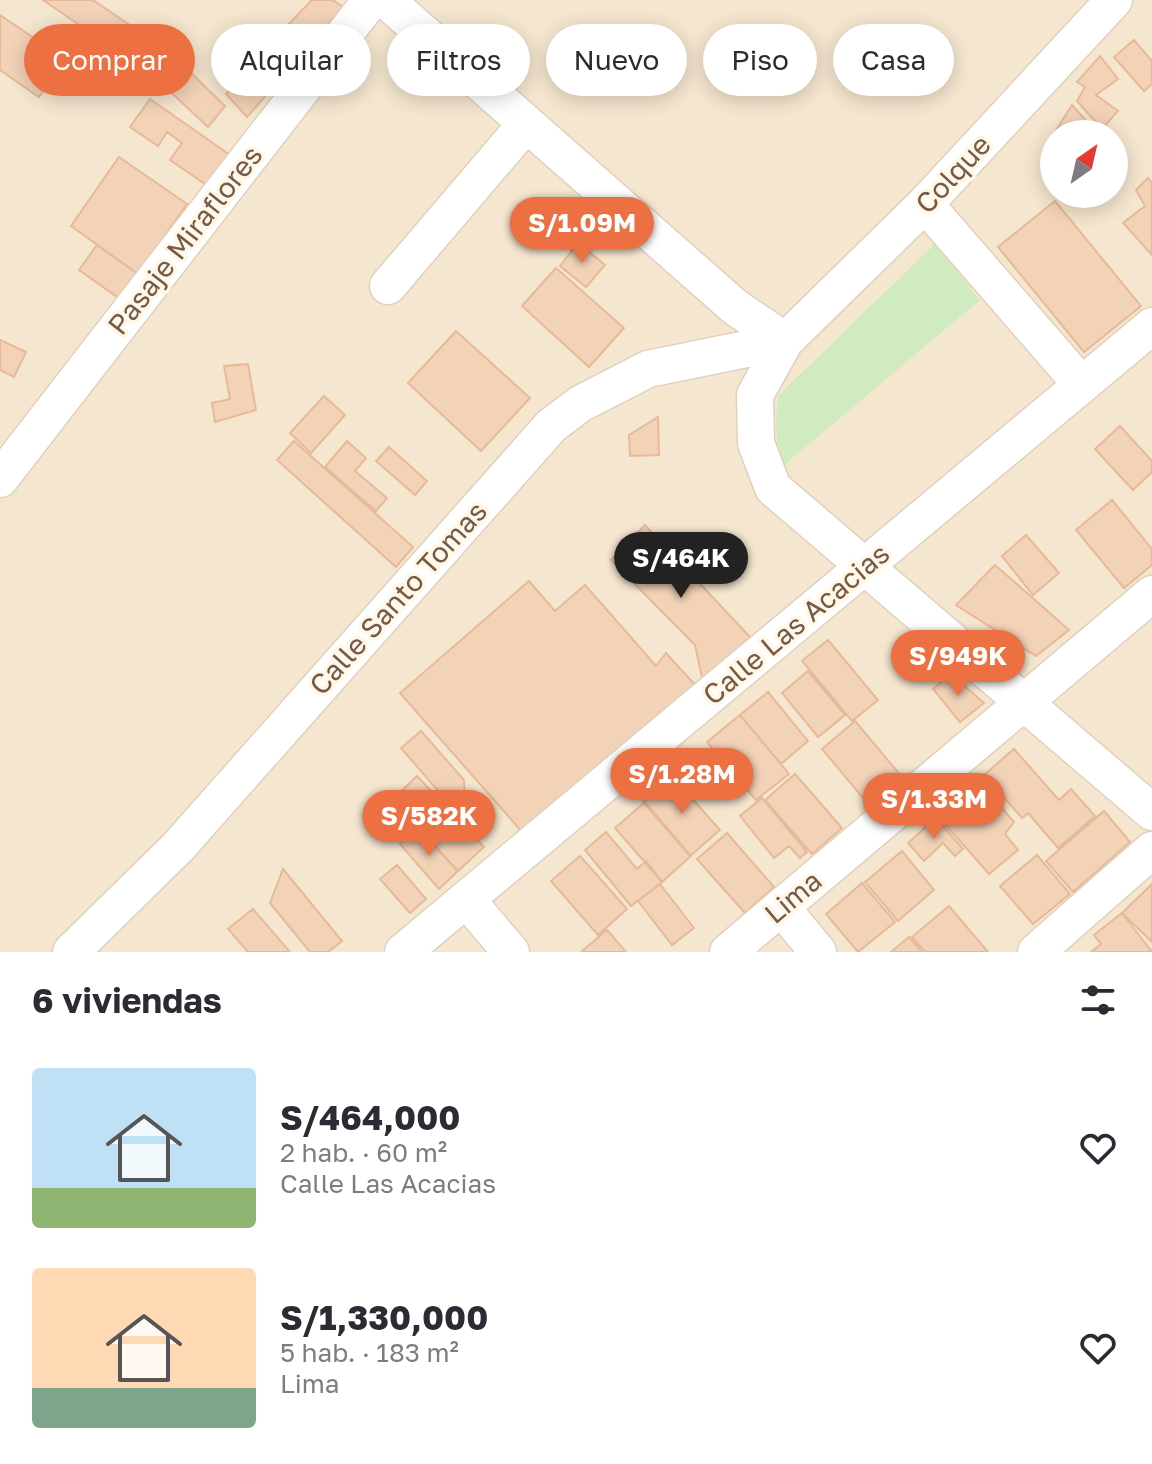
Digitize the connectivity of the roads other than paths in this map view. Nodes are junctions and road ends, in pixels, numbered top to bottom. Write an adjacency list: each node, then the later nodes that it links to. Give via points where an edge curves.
1 (371, 0): 10 (street, Pasaje Miraflores)
2 (386, 0): 4 (street)
3 (1114, 0): 5 (street, Colque)
4 (526, 124): 6 (street); 8 (street, via 735,307)
5 (925, 204): 8 (street, Colque); 9 (street)
6 (388, 286)
7 (1152, 326): 9 (street, Calle Las Acacias)
8 (785, 341): 11 (street, Colque, via 755,395 756,443 773,488); 18 (street, Calle Santo Tomas, via 648,369 580,404 551,426 178,847)
9 (1081, 384): 11 (street, Calle Las Acacias)
10 (0, 479)
11 (865, 567): 13 (street, Colque); 16 (street, Calle Las Acacias)
12 (1152, 594): 13 (street, Lima)
13 (1023, 702): 14 (street, Colque); 17 (street, Lima)
14 (1152, 812)
15 (1152, 850): 23 (street)
16 (466, 899): 19 (street, Calle Las Acacias); 20 (street)
17 (781, 907): 21 (street, Lima); 22 (street)
18 (71, 952)
19 (403, 952)
20 (511, 952)
21 (728, 952)
22 (818, 952)
23 (1036, 952)

